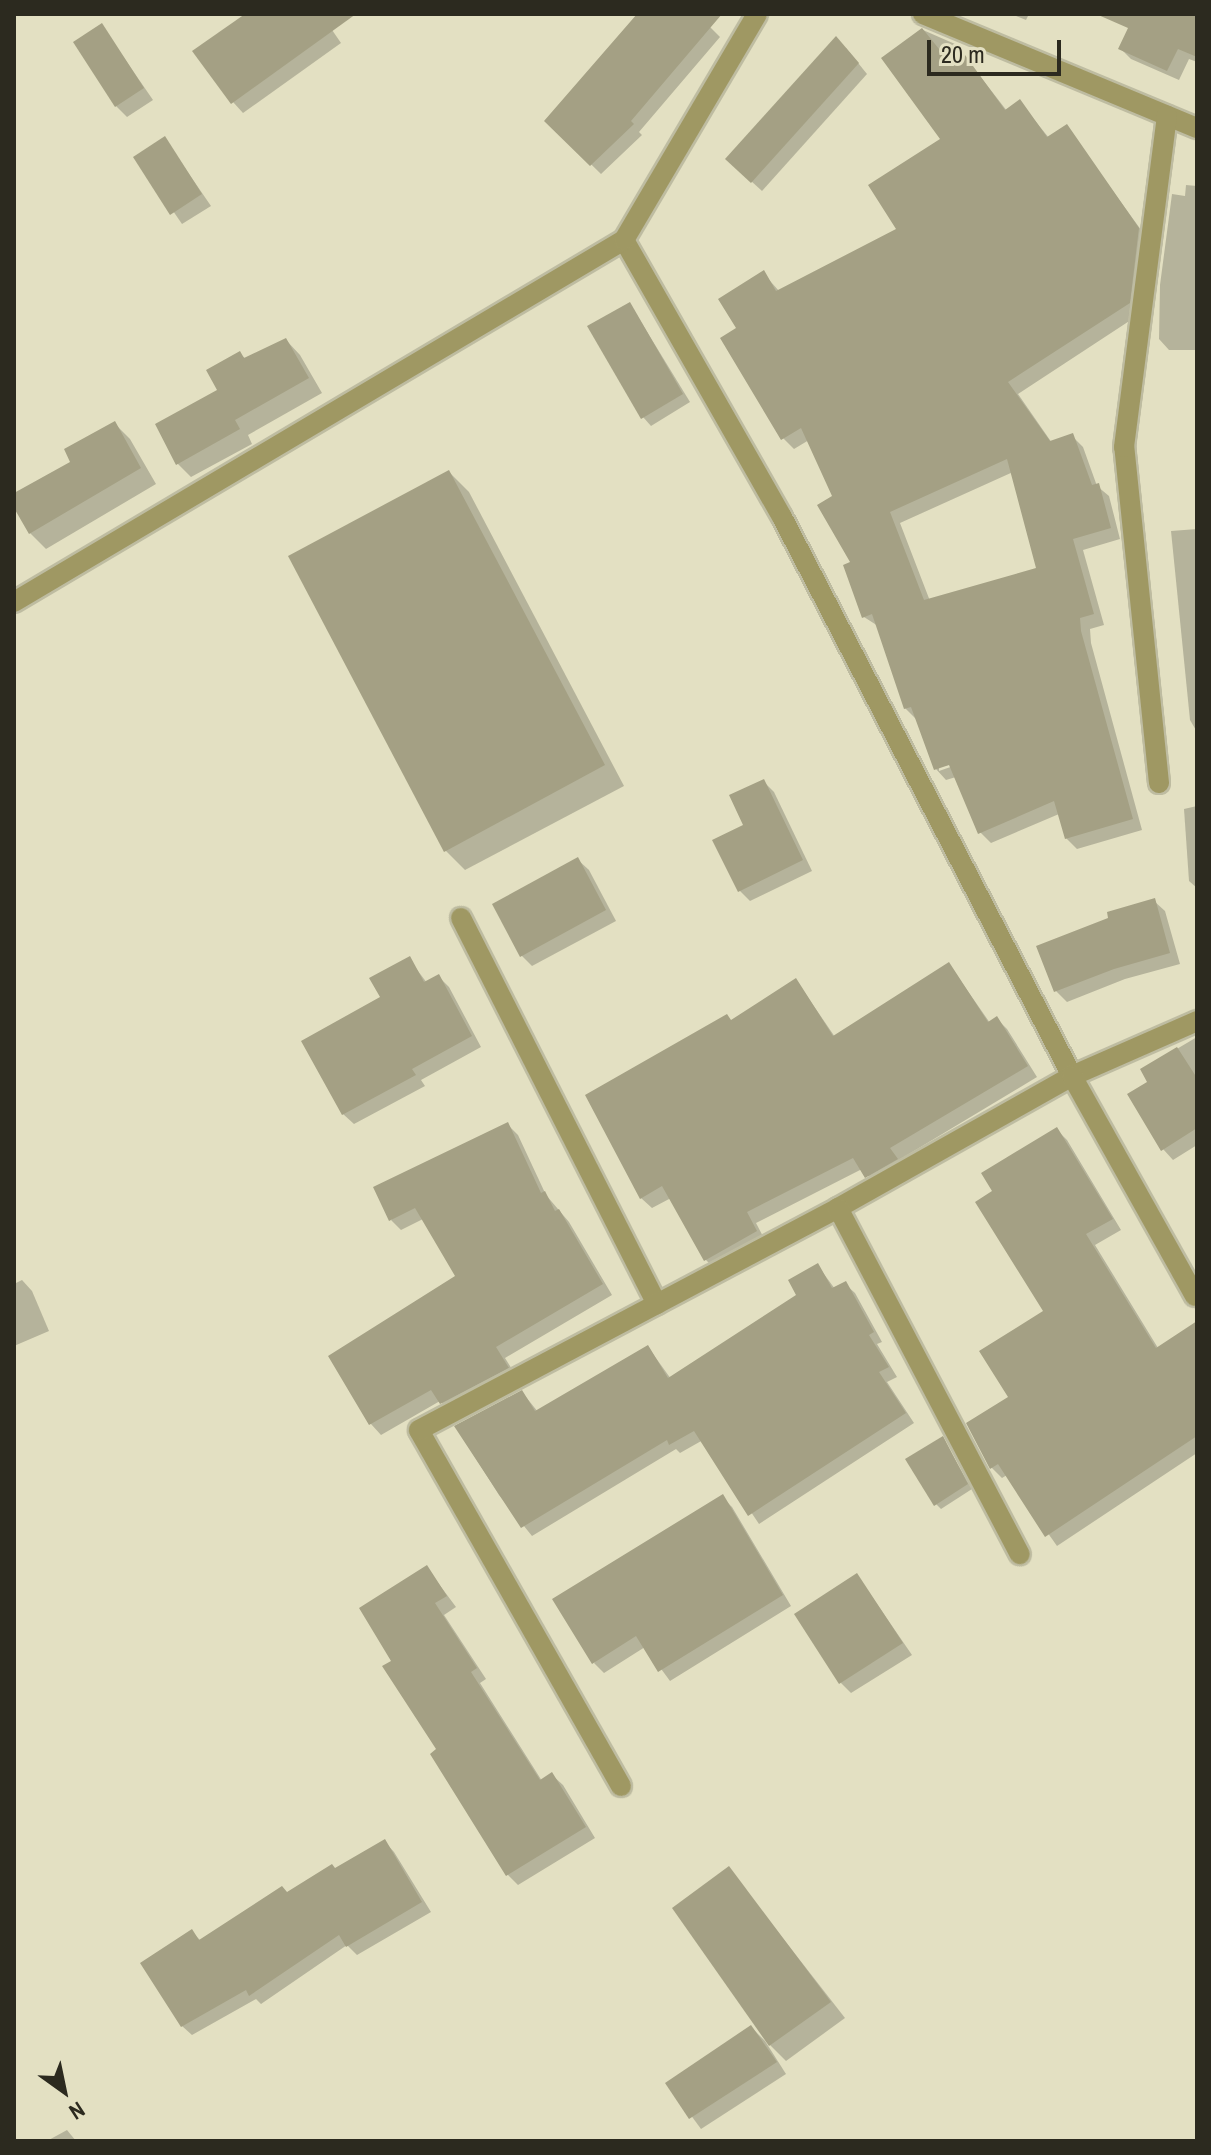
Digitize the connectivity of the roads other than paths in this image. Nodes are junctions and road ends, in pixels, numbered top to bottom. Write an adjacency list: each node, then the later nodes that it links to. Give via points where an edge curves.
1 (757, 14): 5 (street)
2 (923, 14): 3 (street)
3 (1167, 116): 4 (street); 7 (street, via 1124,447)
4 (1197, 128)
5 (624, 240): 6 (street); 10 (street, via 782,517)
6 (14, 602)
7 (1159, 783)
8 (461, 918): 13 (street)
9 (1197, 1021): 10 (street)
10 (1072, 1076): 11 (street); 12 (street)
11 (838, 1208): 13 (street); 14 (street)
12 (1195, 1296)
13 (657, 1304): 15 (street, via 419,1430)
14 (1020, 1554)
15 (621, 1786)

